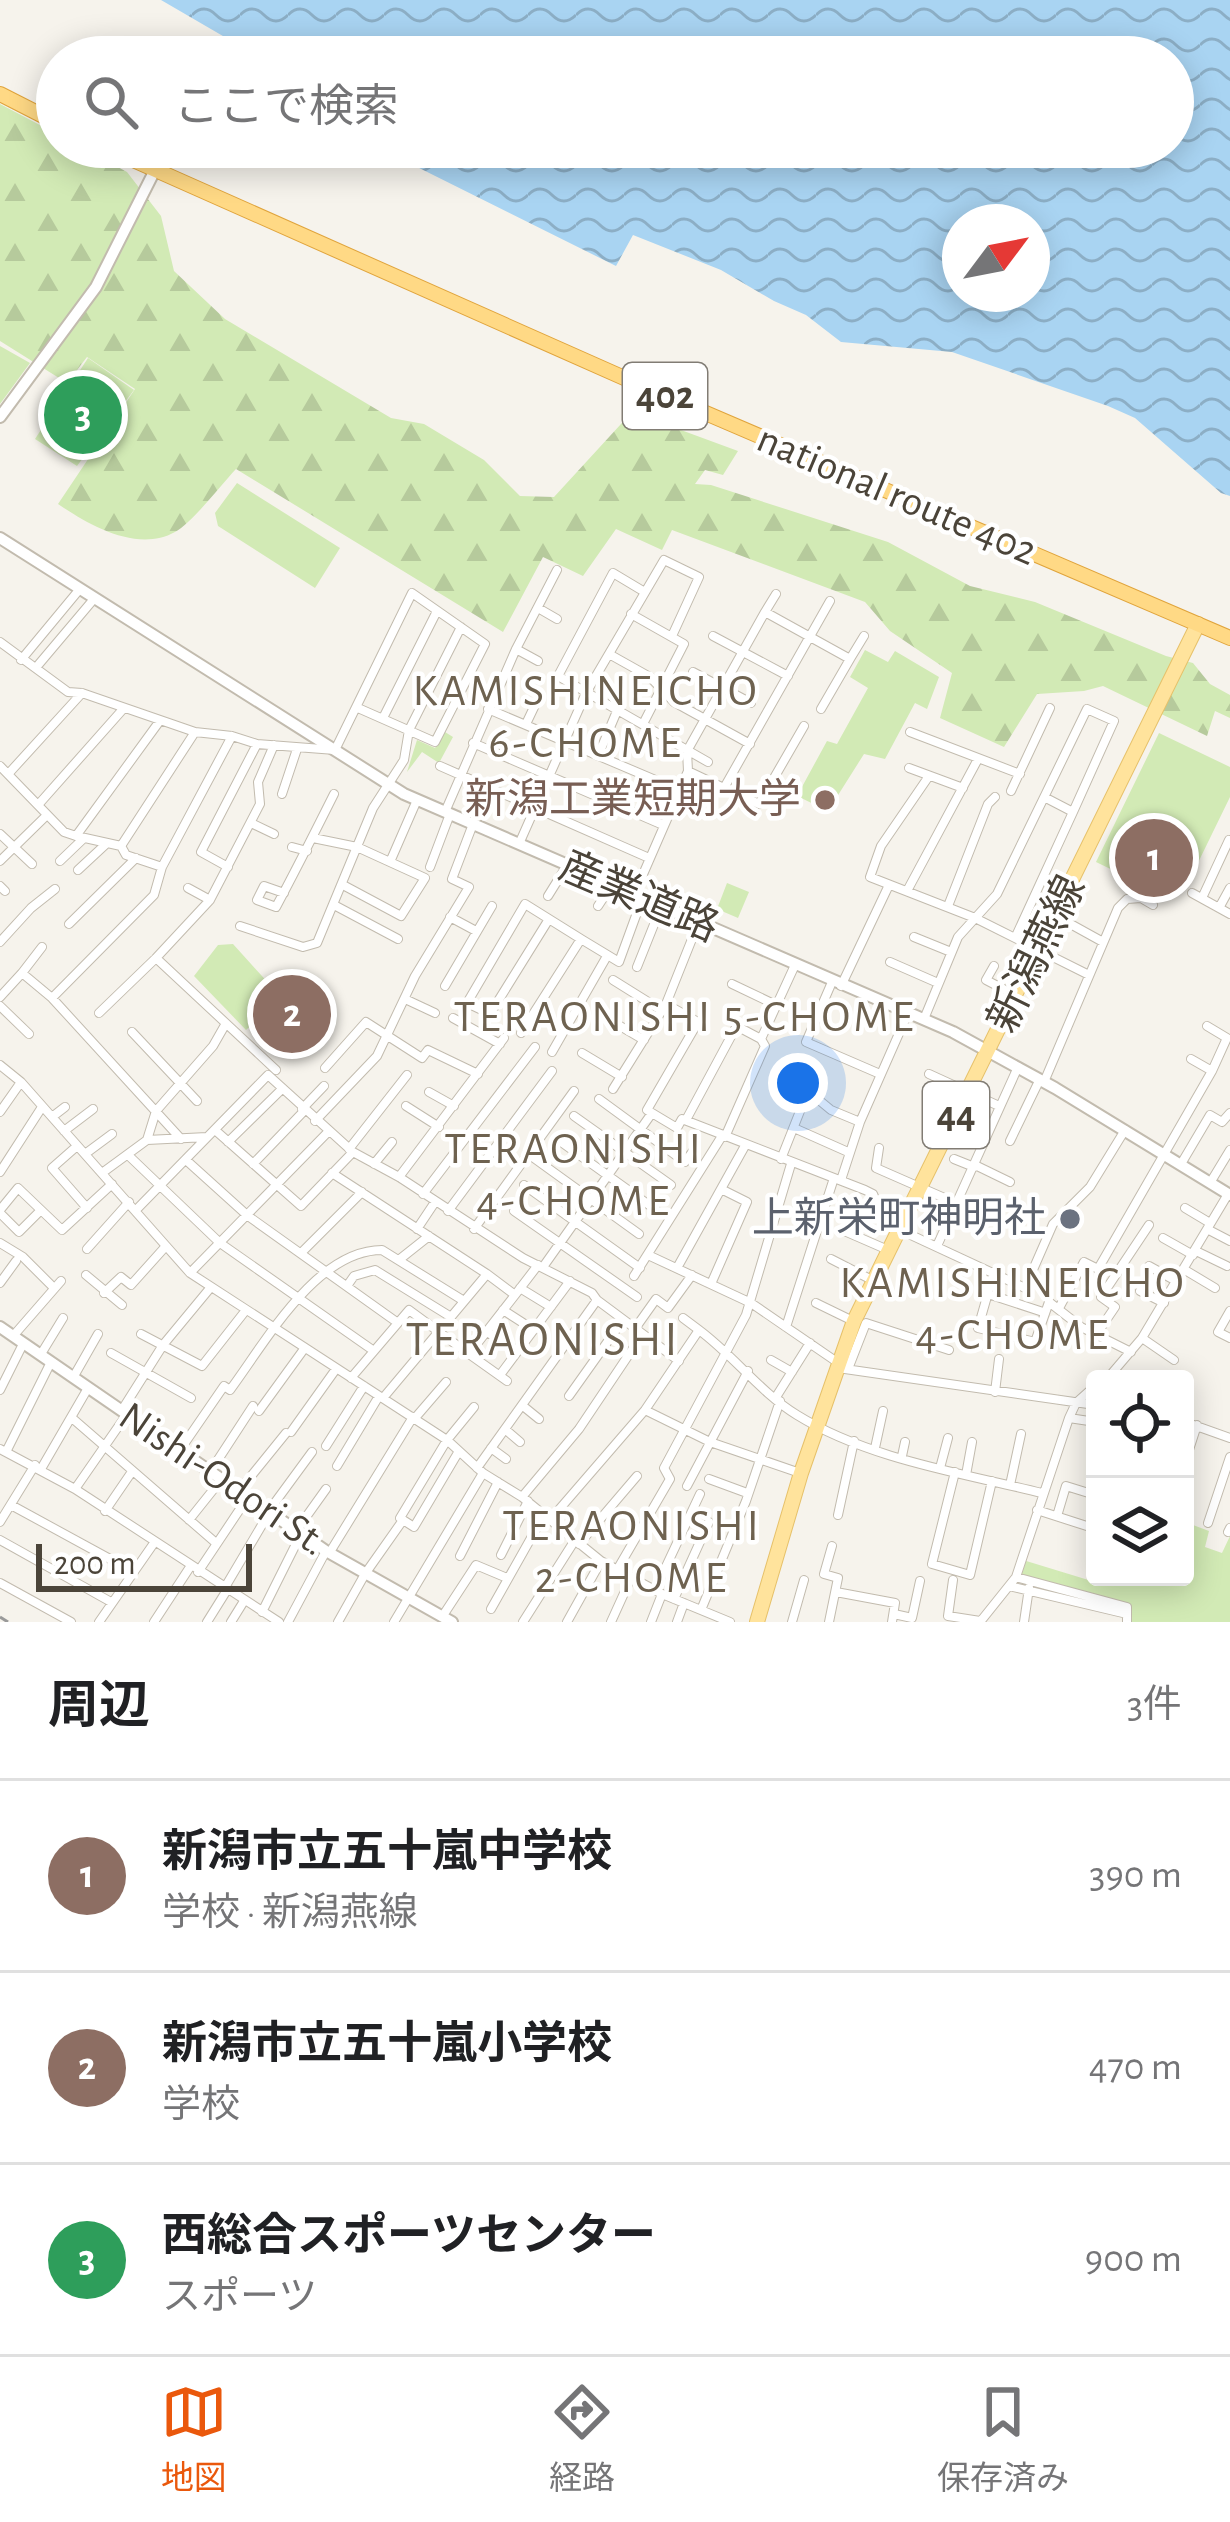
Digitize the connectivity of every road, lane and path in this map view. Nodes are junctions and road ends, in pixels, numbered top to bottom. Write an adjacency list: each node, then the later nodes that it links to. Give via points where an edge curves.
1 (0, 94): 2 (highway)
2 (36, 112)
3 (146, 168): 4 (highway, national route 402 / 402)
4 (154, 172): 5 (street, via 96,286); 18 (highway, national route 402 / 402)
5 (0, 417)
6 (0, 538): 8 (street, 産業道路)
7 (556, 571): 13 (street)
8 (79, 590): 11 (street, 産業道路); 29 (street)
9 (643, 591): 16 (street); 21 (street, via 664,560 699,577); 38 (street, via 613,573 558,676)
10 (776, 594): 15 (street)
11 (93, 600): 32 (street); 63 (street, 産業道路)
12 (830, 601): 23 (street)
13 (537, 608): 17 (street); 26 (street)
14 (437, 611): 19 (street); 42 (street, via 412,593); 47 (street)
15 (765, 612): 23 (street); 27 (street)
16 (631, 614): 21 (street); 28 (street)
17 (557, 619)
18 (1198, 624): 24 (highway, national route 402 / 402); 137 (main road, 新潟燕線 / 44)
19 (460, 627): 53 (street); 53 (street, via 485,644 435,742)
20 (864, 635): 30 (street)
21 (672, 636): 35 (street, via 685,644)
22 (712, 636): 27 (street)
23 (810, 637): 30 (street); 34 (street)
24 (1230, 638)
25 (0, 642): 29 (street)
26 (515, 649): 31 (street); 44 (street)
27 (744, 651): 34 (street); 36 (street)
28 (609, 654): 35 (street); 38 (street)
29 (21, 659): 37 (street)
30 (850, 659): 45 (street)
31 (538, 661)
32 (39, 664)
33 (693, 672): 36 (street)
34 (788, 676): 60 (street)
35 (662, 688): 48 (street); 51 (street)
36 (722, 688): 40 (street); 48 (street)
37 (82, 693): 41 (street); 72 (street)
38 (586, 693): 46 (street); 57 (street)
39 (536, 703): 50 (street)
40 (751, 703)
41 (124, 708): 49 (street); 87 (street)
42 (358, 708): 47 (street); 63 (street)
43 (1050, 708): 73 (street)
44 (488, 709): 50 (street); 58 (street)
45 (821, 709)
46 (617, 711): 51 (street); 65 (street)
47 (383, 718): 53 (street)
48 (705, 720): 60 (street); 64 (street)
49 (159, 722): 54 (street); 97 (street)
50 (526, 724): 57 (street)
51 (643, 724): 64 (street)
52 (804, 726): 78 (street, via 759,804)
53 (409, 730): 77 (street)
54 (195, 732): 56 (street); 101 (street)
55 (910, 732): 66 (street)
56 (232, 736): 59 (street); 113 (street)
57 (563, 741): 65 (street); 75 (street)
58 (473, 743): 74 (street); 75 (street)
59 (257, 744): 61 (street); 116 (street, via 201,852)
60 (750, 744): 78 (street)
61 (274, 746): 62 (street); 92 (street)
62 (297, 749): 63 (street); 82 (street)
63 (334, 750): 77 (street, 産業道路)
64 (687, 751): 67 (street); 71 (street)
65 (598, 756): 80 (street)
66 (978, 758): 73 (street); 79 (street)
67 (708, 762)
68 (0, 766): 72 (street)
69 (440, 766): 74 (street)
70 (909, 768): 76 (street)
71 (688, 771): 78 (street); 80 (street)
72 (10, 772): 87 (street)
73 (1020, 774): 81 (street)
74 (459, 776): 88 (street); 90 (street)
75 (549, 776): 88 (street); 94 (street)
76 (929, 776): 79 (street); 119 (street, via 881,846 870,877)
77 (389, 784): 86 (street, 産業道路); 105 (street)
78 (724, 788)
79 (963, 788): 124 (street)
80 (679, 790): 94 (street)
81 (1011, 791)
82 (282, 794)
83 (334, 794): 98 (street)
84 (995, 797): 133 (street)
85 (1046, 798): 89 (street); 89 (street, via 1087,709 1114,721); 139 (street, via 997,894)
86 (418, 800): 90 (street, 産業道路); 111 (street)
87 (38, 805): 91 (street)
88 (535, 809): 102 (street); 108 (street)
89 (1073, 812): 145 (street)
90 (448, 813): 93 (street, 産業道路); 114 (street)
91 (47, 815): 97 (street); 103 (street)
92 (251, 823): 96 (street); 116 (street)
93 (473, 824): 102 (street, 産業道路); 138 (street, via 452,878 469,887)
94 (663, 825): 108 (street)
95 (0, 834): 103 (street)
96 (274, 834)
97 (80, 837): 100 (street); 110 (street)
98 (313, 838): 105 (street); 106 (street)
99 (1228, 840): 135 (street, via 1197,896)
100 (107, 843): 101 (street); 117 (street)
101 (121, 846): 107 (street)
102 (518, 846): 115 (street, 産業道路)
103 (14, 847): 109 (street); 112 (street)
104 (292, 847): 106 (street)
105 (357, 848): 111 (street); 118 (street)
106 (307, 850): 125 (street)
107 (136, 858): 113 (street); 141 (street)
108 (649, 858): 127 (street)
109 (0, 861)
110 (59, 861)
111 (390, 862): 118 (street, via 425,878 401,916)
112 (32, 864)
113 (163, 867): 168 (street, via 154,895)
114 (430, 867)
115 (566, 867): 120 (street, 産業道路); 126 (street)
116 (228, 868): 128 (street)
117 (78, 870)
118 (343, 885): 129 (street)
119 (889, 885): 124 (street); 165 (street)
120 (610, 886): 127 (street, 産業道路); 132 (street)
121 (1230, 888): 135 (street)
122 (55, 889): 149 (street)
123 (188, 889): 128 (street)
124 (908, 891): 133 (street)
125 (284, 893)
126 (548, 896)
127 (638, 897): 134 (street, 産業道路); 154 (street, via 619,962)
128 (210, 900): 155 (street)
129 (334, 905): 143 (street, via 310,947); 147 (street)
130 (1153, 905): 150 (street, via 1127,899)
131 (492, 906): 144 (street)
132 (598, 906)
133 (948, 906): 139 (street)
134 (661, 907): 142 (street, 産業道路); 159 (street)
135 (1220, 908): 136 (street)
136 (1230, 914)
137 (1056, 916): 150 (street); 152 (main road, 新潟燕線 / 44)
138 (450, 917): 144 (street); 169 (street)
139 (975, 918): 145 (street); 153 (street)
140 (549, 919): 140 (street, via 525,904 466,1003 490,1014); 148 (street)
141 (69, 924)
142 (698, 924): 157 (street, 産業道路); 172 (street)
143 (240, 926)
144 (476, 932): 166 (street)
145 (1016, 936): 152 (street)
146 (914, 937): 153 (street)
147 (398, 939)
148 (580, 939): 154 (street); 182 (street)
149 (0, 942)
150 (1103, 942): 161 (street)
151 (42, 946): 160 (street)
152 (1039, 948): 161 (street); 167 (main road, 新潟燕線 / 44)
153 (951, 952): 163 (street)
154 (607, 956): 188 (street)
155 (156, 958): 174 (street); 179 (street)
156 (890, 962): 163 (street)
157 (795, 965): 165 (street, 産業道路); 171 (street)
158 (994, 966): 167 (street, via 986,980)
159 (637, 968)
160 (22, 973): 168 (street); 170 (street)
161 (1089, 975): 203 (street)
162 (613, 980): 172 (street)
163 (938, 983): 178 (street)
164 (731, 984): 171 (street)
165 (837, 984): 176 (street, 産業道路); 199 (street, via 806,1042)
166 (445, 986)
167 (1014, 994): 190 (main road, 新潟燕線 / 44)
168 (52, 998): 221 (street)
169 (405, 999): 175 (street); 184 (street)
170 (0, 1002): 183 (street)
171 (778, 1006): 185 (street)
172 (664, 1007): 186 (street); 223 (street, via 698,1022)
173 (596, 1012): 186 (street)
174 (99, 1013)
175 (436, 1013)
176 (908, 1013): 178 (street, 産業道路); 199 (street)
177 (452, 1018): 198 (street, via 502,1041)
178 (923, 1019): 190 (street, 産業道路)
179 (225, 1025): 195 (street); 205 (street)
180 (1207, 1026): 197 (street, via 1227,1037)
181 (132, 1032): 205 (street)
182 (521, 1033)
183 (29, 1034)
184 (386, 1034): 194 (street, via 366,1022); 198 (street, via 422,1058 428,1050); 228 (street, via 377,1056)
185 (761, 1039): 227 (street, via 739,1029); 239 (street, via 765,1046)
186 (644, 1040): 202 (street)
187 (536, 1047): 281 (street)
188 (552, 1052)
189 (582, 1052): 202 (street)
190 (989, 1052): 193 (street, 産業道路); 210 (main road, 新潟燕線 / 44)
191 (1191, 1059): 197 (street)
192 (0, 1065): 204 (street)
193 (1018, 1066): 203 (street, 産業道路); 216 (street)
194 (325, 1068)
195 (276, 1070)
196 (552, 1071): 292 (street)
197 (1212, 1071): 256 (street)
198 (478, 1074): 215 (street)
199 (880, 1074): 229 (street)
200 (929, 1074): 210 (street)
201 (407, 1075): 250 (street)
202 (622, 1077): 208 (street)
203 (1042, 1081): 232 (street, 産業道路); 243 (street)
204 (21, 1082): 217 (street); 222 (street)
205 (180, 1084): 213 (street); 221 (street)
206 (324, 1085): 220 (street)
207 (282, 1089): 220 (street); 237 (street, via 268,1076); 244 (street)
208 (614, 1089)
209 (574, 1091): 255 (street)
210 (968, 1091): 216 (street); 278 (main road, 新潟燕線 / 44)
211 (429, 1092): 215 (street)
212 (599, 1099): 233 (street)
213 (197, 1101)
214 (406, 1106): 230 (street)
215 (454, 1106): 230 (street)
216 (999, 1106): 247 (street)
217 (42, 1107): 226 (street); 265 (street)
218 (65, 1107): 226 (street)
219 (93, 1109): 234 (street)
220 (303, 1110): 228 (street); 261 (street)
221 (156, 1111): 240 (street); 242 (street)
222 (0, 1112)
223 (652, 1113): 227 (street, via 677,1128); 233 (street)
224 (1230, 1113): 263 (street, via 1222,1122 1210,1114)
225 (574, 1116): 253 (street)
226 (52, 1117): 234 (street)
227 (686, 1120): 239 (street)
228 (315, 1121): 235 (street)
229 (860, 1122): 231 (street, via 808,1091); 254 (street)
230 (439, 1127): 269 (street)
231 (794, 1128): 254 (street); 260 (street)
232 (1126, 1129): 256 (street, 産業道路); 327 (street, via 1090,1187 1053,1224 1024,1288)
233 (641, 1130): 252 (street, via 685,1162); 253 (street)
234 (64, 1131): 249 (street)
235 (327, 1132): 250 (street); 276 (street)
236 (112, 1134): 249 (street)
237 (212, 1134): 240 (street); 244 (street); 259 (street)
238 (958, 1136): 247 (street)
239 (723, 1137): 246 (street); 317 (street)
240 (182, 1139): 242 (street)
241 (557, 1139): 268 (street)
242 (146, 1140): 257 (street)
243 (1010, 1141)
244 (228, 1142): 261 (street)
245 (392, 1142): 262 (street)
246 (746, 1144): 260 (street); 279 (street)
247 (982, 1146): 264 (street)
248 (879, 1148): 278 (street, via 876,1168)
249 (81, 1150): 266 (street); 287 (street, via 52,1168)
250 (351, 1150): 262 (street); 267 (street)
251 (1230, 1150): 272 (street)
252 (693, 1151)
253 (624, 1152): 268 (street); 275 (street)
254 (848, 1152): 270 (street)
255 (527, 1153): 283 (street); 301 (street)
256 (1163, 1153): 263 (street, 産業道路); 353 (street, via 1098,1269 1084,1262)
257 (128, 1155): 266 (street); 277 (street)
258 (954, 1159): 264 (street)
259 (187, 1160): 277 (street); 295 (street)
260 (786, 1161): 270 (street); 348 (street)
261 (253, 1164): 276 (street)
262 (374, 1164): 269 (street)
263 (1181, 1164): 272 (street, 産業道路)
264 (974, 1166): 271 (street); 285 (street)
265 (0, 1172)
266 (102, 1173): 273 (street)
267 (332, 1173): 276 (street, via 301,1206); 280 (street)
268 (608, 1176): 283 (street); 290 (street)
269 (399, 1177): 281 (street)
270 (837, 1179): 303 (street, via 873,1194 885,1223); 365 (street)
271 (1010, 1182)
272 (1210, 1183): 282 (street, 産業道路)
273 (112, 1184): 286 (street); 287 (street)
274 (524, 1185): 296 (street)
275 (670, 1185)
276 (277, 1186): 295 (street)
277 (159, 1187): 286 (street); 309 (street)
278 (920, 1187): 285 (street); 303 (main road, 新潟燕線 / 44)
279 (723, 1190): 324 (street); 336 (street, via 747,1202)
280 (362, 1192): 300 (street); 315 (street)
281 (423, 1194): 284 (street)
282 (1229, 1195): 299 (street)
283 (591, 1199): 296 (street); 304 (street)
284 (435, 1202): 292 (street); 300 (street)
285 (956, 1204): 294 (street); 312 (street)
286 (133, 1206): 311 (street); 313 (street)
287 (87, 1208): 289 (street, via 62,1230)
288 (1185, 1208): 299 (street)
289 (41, 1210): 291 (street, via 18,1188); 297 (street, via 19,1232)
290 (656, 1210)
291 (0, 1211): 297 (street)
292 (448, 1211): 301 (street)
293 (514, 1211): 310 (street)
294 (981, 1214)
295 (248, 1216): 309 (street); 315 (street)
296 (575, 1222): 310 (street); 317 (street, via 637,1272)
297 (11, 1224): 307 (street)
298 (1150, 1226): 374 (street, via 1101,1298 1115,1307)
299 (1209, 1226): 308 (street); 316 (street)
300 (417, 1228): 305 (street)
301 (475, 1229): 321 (street)
302 (842, 1230): 314 (street)
303 (899, 1230): 312 (street); 314 (main road, 新潟燕線 / 44)
304 (639, 1234)
305 (429, 1236): 318 (street); 329 (street)
306 (1163, 1238): 316 (street)
307 (0, 1240): 375 (street, via 57,1284)
308 (1230, 1240)
309 (220, 1243): 328 (street); 344 (street)
310 (560, 1243): 321 (street); 345 (street)
311 (166, 1246): 328 (street); 342 (street, via 130,1285 121,1277)
312 (937, 1246): 327 (street)
313 (87, 1249)
314 (890, 1250): 333 (main road, 新潟燕線 / 44)
315 (301, 1253): 326 (street)
316 (1194, 1253): 323 (street); 325 (street)
317 (648, 1255): 324 (street)
318 (400, 1259): 326 (street, via 368,1250); 346 (street)
319 (831, 1259): 333 (street)
320 (16, 1262): 335 (street)
321 (540, 1266): 332 (street); 341 (street)
322 (1149, 1266): 334 (street)
323 (1227, 1266)
324 (677, 1268): 330 (street)
325 (1185, 1270): 334 (street); 339 (street)
326 (327, 1271): 337 (street); 344 (street)
327 (994, 1272): 343 (street)
328 (190, 1273): 338 (street)
329 (487, 1274): 341 (street); 346 (street)
330 (692, 1274): 336 (street); 371 (street, via 668,1308 656,1299)
331 (86, 1275): 342 (street)
332 (570, 1281): 347 (street); 352 (street)
333 (874, 1281): 362 (main road, 新潟燕線 / 44)
334 (1178, 1282): 350 (street)
335 (0, 1283)
336 (711, 1284): 348 (street)
337 (346, 1286): 358 (street, via 376,1270); 363 (street)
338 (212, 1287): 354 (street); 379 (street)
339 (1215, 1288)
340 (1140, 1291): 350 (street)
341 (518, 1292): 352 (street); 355 (street)
342 (104, 1293): 351 (street)
343 (988, 1294): 357 (street); 357 (street, via 978,1328 1035,1342)
344 (299, 1297): 366 (street); 382 (street)
345 (637, 1297)
346 (464, 1300): 358 (street)
347 (597, 1300): 361 (street); 413 (street)
348 (751, 1303): 365 (street); 383 (street)
349 (816, 1303): 362 (street)
350 (1164, 1303): 376 (street)
351 (122, 1305)
352 (551, 1307): 367 (street)
353 (1059, 1309): 357 (street, via 1049,1302); 374 (street)
354 (246, 1310): 366 (street); 379 (street, via 202,1366)
355 (503, 1310): 367 (street); 370 (street)
356 (1230, 1311): 377 (street, via 1218,1332)
357 (1044, 1312)
358 (451, 1316): 369 (street)
359 (63, 1318): 388 (street)
360 (683, 1318): 368 (street)
361 (623, 1320): 371 (street); 407 (street)
362 (854, 1321): 393 (main road, 新潟燕線 / 44)
363 (398, 1323): 369 (street, via 409,1310); 382 (street)
364 (0, 1327): 375 (street, Nishi-Odori St.)
365 (786, 1327): 378 (street)
366 (274, 1330): 380 (street); 442 (street)
367 (534, 1330): 384 (street)
368 (699, 1330): 383 (street); 392 (street)
369 (439, 1332): 387 (street); 408 (street)
370 (487, 1332): 384 (street); 387 (street)
371 (638, 1332): 392 (street); 472 (street)
372 (98, 1334): 399 (street)
373 (141, 1334): 379 (street)
374 (1096, 1335): 385 (street)
375 (19, 1338): 388 (street, Nishi-Odori St.); 404 (street)
376 (1142, 1338): 385 (street); 391 (street)
377 (1230, 1338)
378 (810, 1343): 393 (street); 397 (street)
379 (163, 1345): 398 (street)
380 (304, 1348): 394 (street); 453 (street)
381 (949, 1350): 393 (street, via 866,1323)
382 (374, 1351): 400 (street)
383 (727, 1351): 395 (street); 427 (street)
384 (518, 1352): 387 (street, via 504,1378)
385 (1131, 1352): 396 (street)
386 (111, 1353): 398 (street)
387 (470, 1354)
388 (46, 1357): 399 (street, Nishi-Odori St.); 441 (street)
389 (998, 1359): 405 (street)
390 (771, 1360): 397 (street)
391 (1174, 1360)
392 (679, 1361): 415 (street)
393 (840, 1366): 405 (street); 423 (main road, 新潟燕線 / 44)
394 (336, 1369): 400 (street); 470 (street)
395 (748, 1370): 410 (street); 434 (street)
396 (1116, 1370)
397 (792, 1372): 410 (street)
398 (147, 1373): 409 (street); 417 (street)
399 (74, 1376): 402 (street, Nishi-Odori St.)
400 (351, 1378): 403 (street)
401 (446, 1382): 418 (street)
402 (89, 1386): 417 (street, Nishi-Odori St.); 419 (street)
403 (364, 1386): 408 (street); 437 (street)
404 (0, 1390)
405 (994, 1392): 411 (street)
406 (1086, 1394): 411 (street)
407 (569, 1396)
408 (381, 1397): 418 (street); 449 (street)
409 (191, 1398)
410 (778, 1399): 423 (street); 448 (street)
411 (1076, 1402): 412 (street); 420 (street)
412 (1086, 1404)
413 (523, 1406): 421 (street); 426 (street)
414 (474, 1407): 431 (street)
415 (645, 1410): 427 (street); 479 (street)
416 (883, 1411): 440 (street)
417 (124, 1412): 438 (street); 442 (street, Nishi-Odori St.)
418 (414, 1417): 431 (street); 491 (street)
419 (72, 1418): 438 (street); 450 (street)
420 (1069, 1418): 422 (street); 469 (street)
421 (539, 1420)
422 (1086, 1421)
423 (819, 1424): 432 (street); 455 (main road, 新潟燕線 / 44)
424 (1194, 1424): 425 (street)
425 (1197, 1425): 430 (street); 458 (street)
426 (506, 1430): 433 (street); 439 (street)
427 (684, 1431): 434 (street); 496 (street, via 664,1468 670,1479)
428 (1021, 1434): 463 (street)
429 (948, 1438): 451 (street)
430 (1230, 1438)
431 (447, 1440): 443 (street); 481 (street)
432 (854, 1441): 440 (street); 477 (street)
433 (520, 1442)
434 (710, 1442): 448 (street); 464 (street)
435 (905, 1442): 445 (street)
436 (972, 1442): 456 (street)
437 (326, 1446)
438 (103, 1448): 454 (street); 465 (street)
439 (491, 1448): 447 (street); 452 (street)
440 (874, 1448): 445 (street)
441 (3, 1450): 450 (street)
442 (180, 1450): 453 (street, Nishi-Odori St.)
443 (459, 1451): 452 (street); 481 (street, via 414,1527)
444 (312, 1452): 476 (street)
445 (902, 1456): 451 (street)
446 (1230, 1457): 483 (street)
447 (506, 1459)
448 (760, 1460): 455 (street); 468 (street)
449 (337, 1466)
450 (38, 1467): 465 (street); 475 (street)
451 (940, 1468): 456 (street)
452 (480, 1470): 462 (street); 511 (street)
453 (210, 1472): 460 (street, Nishi-Odori St.)
454 (131, 1473): 474 (street); 480 (street)
455 (801, 1473): 537 (main road, 新潟燕線 / 44)
456 (960, 1474): 461 (street); 461 (street, via 932,1564 970,1575)
457 (638, 1476): 487 (street)
458 (1185, 1478)
459 (709, 1479): 468 (street)
460 (221, 1480): 470 (street, Nishi-Odori St.); 480 (street)
461 (992, 1481): 463 (street)
462 (498, 1482): 472 (street); 493 (street)
463 (1010, 1485): 469 (street)
464 (687, 1486)
465 (75, 1489): 474 (street)
466 (326, 1490): 485 (street)
467 (1086, 1492): 478 (street, via 1066,1486)
468 (747, 1493): 517 (street)
469 (1042, 1493): 473 (street)
470 (243, 1494): 476 (street, Nishi-Odori St.); 489 (street)
471 (700, 1495): 509 (street)
472 (525, 1499): 479 (street); 492 (street)
473 (1037, 1510): 478 (street); 499 (street)
474 (105, 1511): 488 (street)
475 (4, 1512): 497 (street)
476 (269, 1513): 485 (street, Nishi-Odori St.); 508 (street)
477 (838, 1515)
478 (1057, 1516): 484 (street)
479 (547, 1517): 487 (street); 500 (street)
480 (189, 1520): 489 (street)
481 (403, 1520): 498 (street)
482 (709, 1522): 513 (street)
483 (1208, 1522)
484 (1086, 1526)
485 (298, 1533): 491 (street, Nishi-Odori St.); 518 (street)
486 (0, 1540): 514 (street)
487 (577, 1542): 494 (street); 531 (street)
488 (154, 1543): 495 (street); 497 (street)
489 (216, 1543): 495 (street)
490 (832, 1546): 510 (street, via 824,1574 838,1578)
491 (328, 1552): 498 (street, Nishi-Odori St.); 528 (street)
492 (501, 1555)
493 (460, 1556)
494 (601, 1561): 496 (street); 532 (street)
495 (194, 1570): 508 (street); 525 (street)
496 (616, 1570): 501 (street)
497 (132, 1571): 514 (street)
498 (364, 1574): 511 (street, Nishi-Odori St.); 520 (street)
499 (1016, 1576): 506 (street); 507 (street)
500 (507, 1578): 516 (street); 522 (street, via 476,1564)
501 (631, 1578): 509 (street); 533 (street)
502 (804, 1580): 538 (street)
503 (953, 1580): 540 (street, via 948,1616)
504 (920, 1581): 521 (street, via 912,1618)
505 (0, 1583): 523 (street)
506 (1029, 1584): 507 (street); 515 (street); 541 (street)
507 (1009, 1586): 540 (street)
508 (225, 1589): 512 (street); 526 (street)
509 (658, 1592): 513 (street); 534 (street)
510 (836, 1592): 521 (street, via 895,1603); 539 (street)
511 (407, 1599): 522 (street, Nishi-Odori St.); 530 (street)
512 (244, 1600): 518 (street); 527 (street)
513 (679, 1601): 517 (street); 535 (street)
514 (111, 1602): 524 (street)
515 (1096, 1602): 519 (street); 542 (street)
516 (491, 1609)
517 (701, 1610): 536 (street)
518 (262, 1612): 528 (street)
519 (1127, 1614)
520 (340, 1618): 529 (street)
521 (893, 1618)
522 (449, 1621)
523 (71, 1622)
524 (99, 1622)
525 (154, 1622)
526 (207, 1622)
527 (231, 1622)
528 (284, 1622)
529 (355, 1622)
530 (394, 1622)
531 (523, 1622)
532 (568, 1622)
533 (611, 1622)
534 (651, 1622)
535 (676, 1622)
536 (730, 1622)
537 (757, 1622)
538 (792, 1622)
539 (829, 1622)
540 (980, 1622)
541 (1024, 1622)
542 (1096, 1622)

